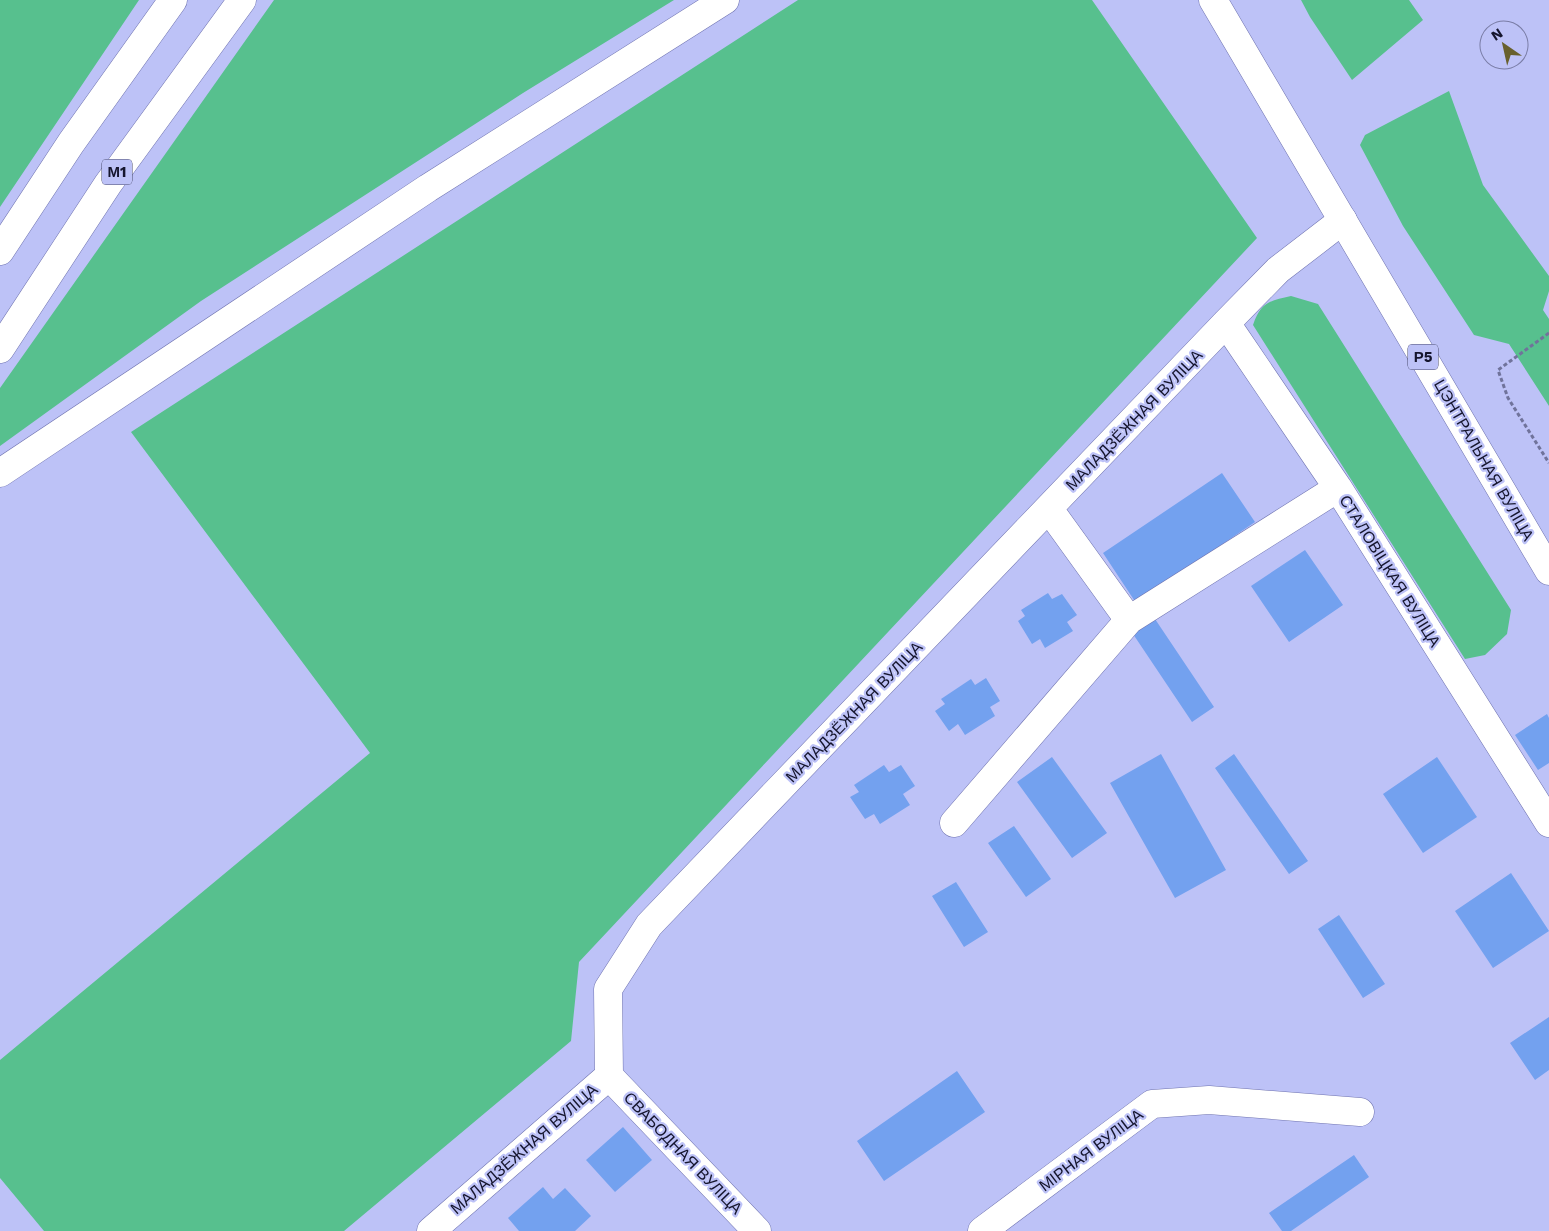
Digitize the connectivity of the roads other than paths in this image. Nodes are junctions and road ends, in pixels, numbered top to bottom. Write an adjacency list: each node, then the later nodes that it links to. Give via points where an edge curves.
1 (173, 0): 6 (main road, via 71,143)
2 (242, 0): 8 (main road, М1, via 108,184)
3 (725, 0): 9 (main road, via 428,188)
4 (1213, 0): 5 (main road, ЦЭНТРАЛЬНАЯ ВУЛІЦА / Р5)
5 (1343, 220): 7 (main road, МАЛАДЗЁЖНАЯ ВУЛІЦА, via 1278,270); 12 (main road, ЦЭНТРАЛЬНАЯ ВУЛІЦА / Р5)
6 (0, 251)
7 (1226, 323): 10 (main road, СТАЛОВІЦКАЯ ВУЛІЦА); 11 (main road, МАЛАДЗЁЖНАЯ ВУЛІЦА)
8 (0, 350)
9 (0, 473)
10 (1338, 488): 13 (main road); 14 (main road, СТАЛОВІЦКАЯ ВУЛІЦА)
11 (1049, 509): 13 (main road); 16 (main road, МАЛАДЗЁЖНАЯ ВУЛІЦА, via 649,926 608,989)
12 (1549, 571)
13 (1129, 620): 15 (main road)
14 (1549, 822)
15 (954, 823)
16 (609, 1076): 18 (main road, МАЛАДЗЁЖНАЯ ВУЛІЦА); 19 (main road, СВАБОДНАЯ ВУЛІЦА)
17 (1360, 1112): 20 (main road, МІРНАЯ ВУЛІЦА, via 1209,1100 1152,1104)
18 (431, 1231)
19 (757, 1231)
20 (982, 1231)

